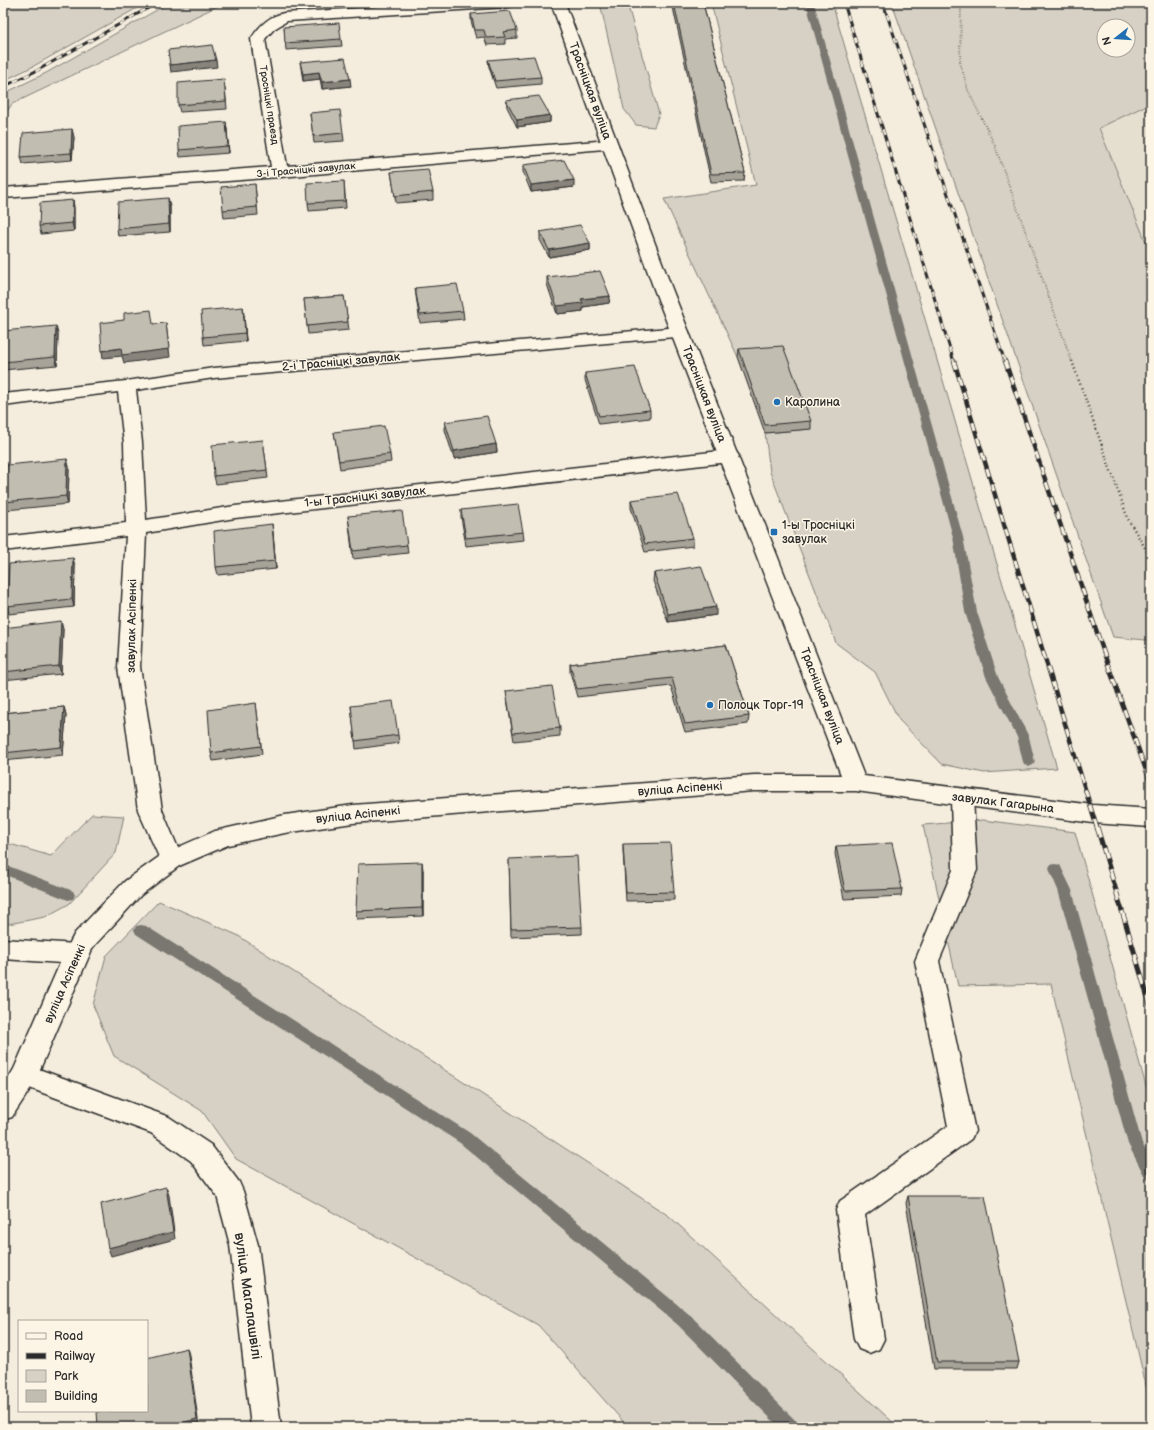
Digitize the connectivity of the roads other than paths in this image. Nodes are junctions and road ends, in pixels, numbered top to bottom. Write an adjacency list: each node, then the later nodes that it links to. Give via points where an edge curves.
1 (506, 3): 4 (street, Тросніцкі праезд, via 284,17 271,23 258,39)
2 (558, 3): 3 (street, Трасніцкая вуліца)
3 (610, 145): 4 (street, 3-і Трасніцкі завулак); 6 (street, Трасніцкая вуліца)
4 (280, 172): 5 (street, 3-і Трасніцкі завулак)
5 (3, 193)
6 (680, 332): 7 (street, 2-і Трасніцкі завулак, via 214,374); 9 (street, Трасніцкая вуліца)
7 (126, 386): 8 (street, 2-і Трасніцкі завулак); 10 (street, завулак Асіпенкі, via 133,443)
8 (3, 400)
9 (729, 456): 10 (street, 1-ы Трасніцкі завулак, via 235,512); 12 (street, Трасніцкая вуліца)
10 (136, 528): 11 (street, 1-ы Трасніцкі завулак); 15 (street, завулак Асіпенкі, via 129,667 150,810)
11 (3, 544)
12 (856, 783): 13 (street, завулак Гагарына); 15 (street, вуліца Асіпенкі, via 754,783 353,814 223,837)
13 (962, 798): 14 (street, завулак Гагарына, via 1093,814); 20 (street, via 965,870 927,961 962,1131 850,1210)
14 (1151, 818)
15 (171, 860): 17 (street, вуліца Асіпенкі, via 133,888 84,940)
16 (3, 949): 17 (street)
17 (76, 954): 18 (street, вуліца Асіпенкі)
18 (25, 1075): 19 (street, вуліца Асіпенкі); 21 (street, вуліца Магалашвілі, via 160,1125 201,1153 229,1191 244,1245)
19 (3, 1109)
20 (869, 1339)
21 (266, 1427)

